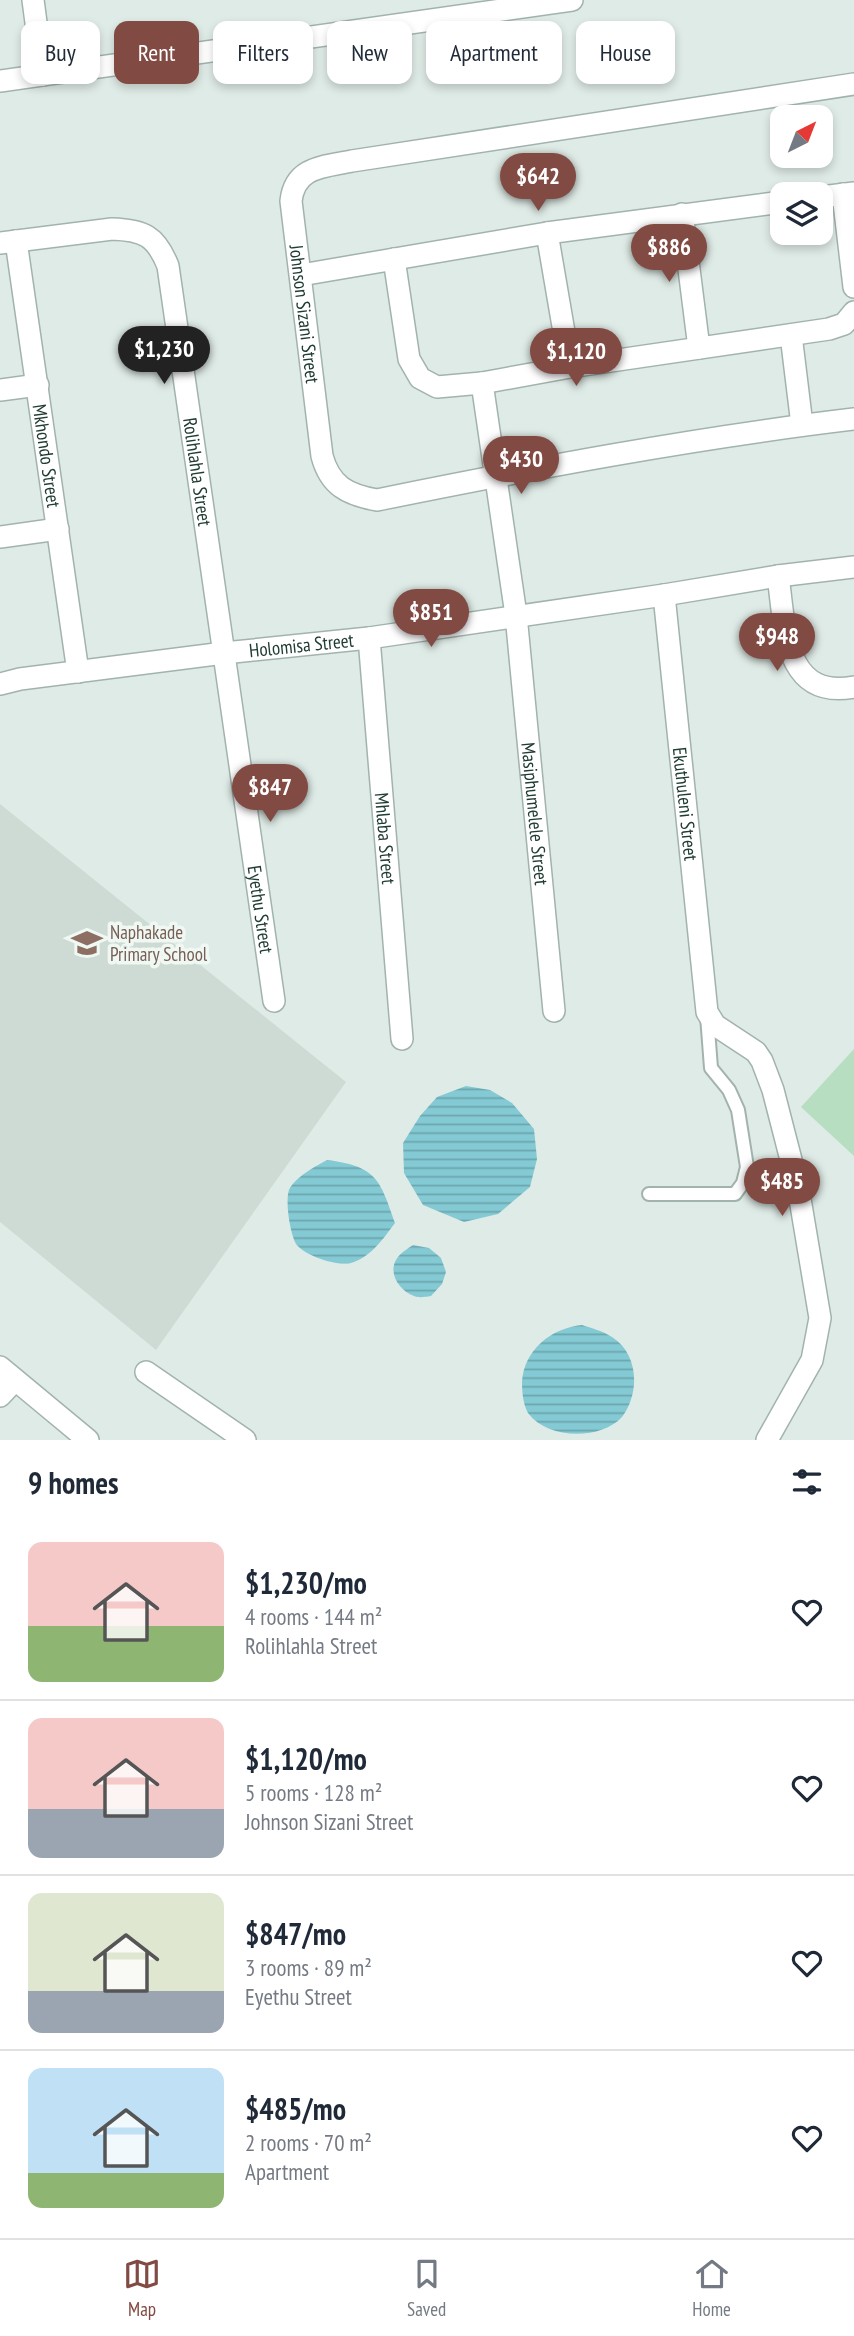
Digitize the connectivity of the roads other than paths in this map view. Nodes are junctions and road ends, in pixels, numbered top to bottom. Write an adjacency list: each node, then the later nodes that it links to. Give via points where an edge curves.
1 (33, 0): 3 (street)
2 (572, 0): 4 (street)
3 (36, 21)
4 (100, 67)
5 (21, 78): 6 (street)
6 (0, 81)
7 (854, 84): 14 (street, Johnson Sizani Street, via 311,170 295,184 291,201)
8 (848, 193): 15 (street)
9 (770, 203): 10 (street)
10 (682, 214): 11 (street); 18 (street)
11 (547, 233): 13 (street); 19 (street)
12 (8, 242): 21 (street, Mkhondo Street); 33 (street, Rolihlahla Street, via 130,229 149,237 163,253)
13 (394, 259): 14 (street); 20 (street, via 406,346 415,372 437,387)
14 (301, 275): 25 (street, Johnson Sizani Street, via 322,456 332,480 347,492 377,500)
15 (854, 287)
16 (854, 312): 17 (street, via 844,324)
17 (791, 335): 18 (street); 24 (street)
18 (699, 348): 19 (street)
19 (570, 367): 20 (street)
20 (482, 383): 25 (street, Masiphumelele Street)
21 (38, 385): 22 (street); 26 (street, Mkhondo Street)
22 (0, 390)
23 (854, 419): 24 (street, Johnson Sizani Street)
24 (802, 425): 25 (street, Johnson Sizani Street)
25 (497, 476): 31 (street, Masiphumelele Street)
26 (58, 529): 27 (street); 34 (street, Mkhondo Street)
27 (0, 537)
28 (854, 567): 29 (street, Holomisa Street)
29 (778, 576): 30 (street, Holomisa Street); 36 (street, via 787,642 802,674 828,688)
30 (664, 595): 31 (street, Holomisa Street); 39 (street, Ekuthuleni Street)
31 (516, 615): 32 (street, Holomisa Street); 38 (street, Masiphumelele Street)
32 (369, 638): 33 (street, Holomisa Street); 40 (street, Mhlaba Street)
33 (224, 653): 34 (street, Holomisa Street); 37 (street, Eyethu Street)
34 (78, 672): 35 (street, Holomisa Street)
35 (0, 684)
36 (854, 687)
37 (274, 1000)
38 (554, 1012)
39 (707, 1012): 41 (lane, via 711,1068 738,1110 747,1167 743,1182 734,1194); 47 (street, via 715,1025 756,1052 773,1090 798,1187 820,1318 812,1360)
40 (402, 1039)
41 (649, 1194)
42 (146, 1372): 46 (street)
43 (8, 1373): 44 (street); 45 (street)
44 (0, 1396)
45 (88, 1440)
46 (245, 1440)
47 (767, 1440)

